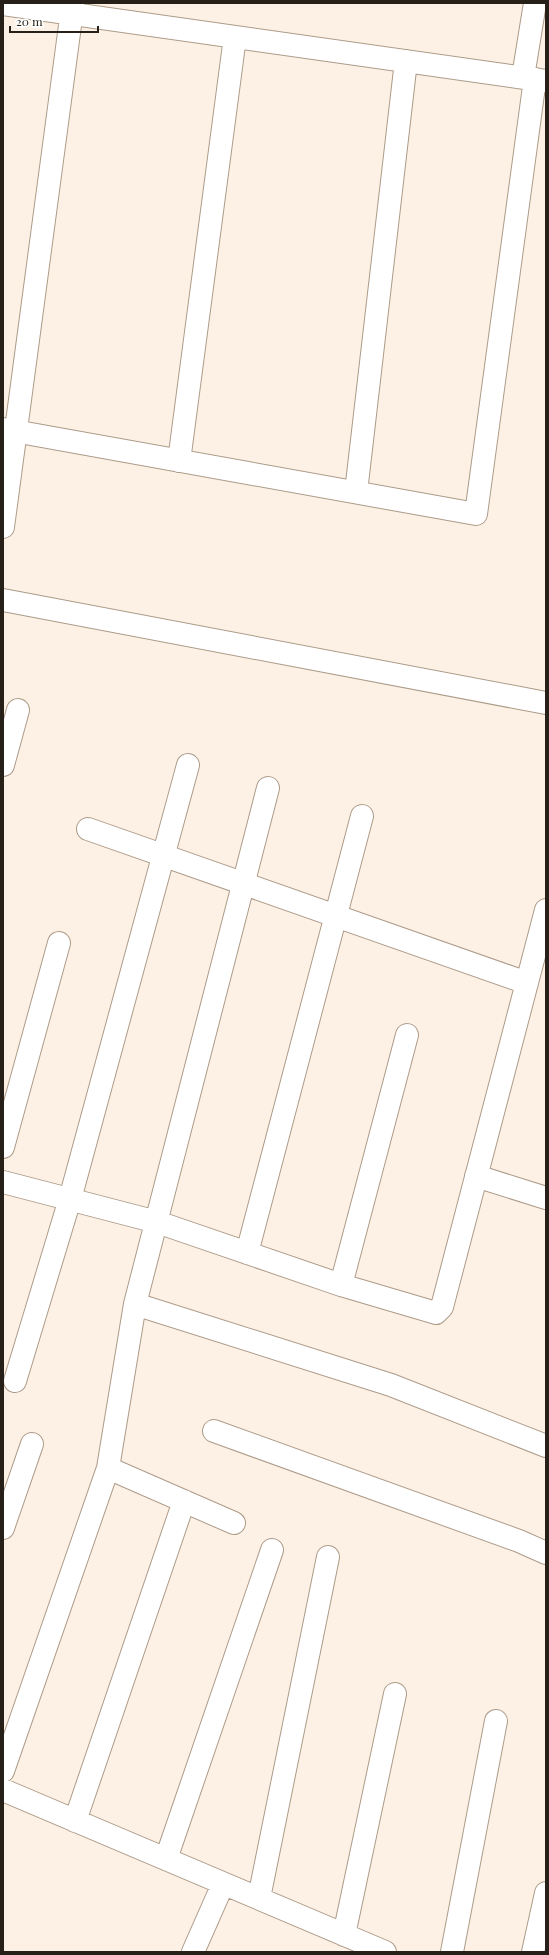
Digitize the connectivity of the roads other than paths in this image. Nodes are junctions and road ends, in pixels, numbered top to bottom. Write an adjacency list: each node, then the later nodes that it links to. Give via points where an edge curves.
1 (535, 3): 6 (street)
2 (3, 4): 3 (street)
3 (73, 8): 4 (street); 7 (street)
4 (235, 37): 5 (street); 8 (street)
5 (406, 61): 6 (street); 9 (street)
6 (535, 79): 9 (street, via 476,514)
7 (9, 431): 8 (street); 10 (street)
8 (179, 461): 9 (street)
9 (356, 492)
10 (3, 527)
11 (3, 600): 12 (street)
12 (546, 703)
13 (18, 710): 14 (street)
14 (3, 764)
15 (188, 765): 19 (street)
16 (268, 788): 20 (street)
17 (362, 816): 22 (street)
18 (88, 829): 19 (street)
19 (164, 856): 20 (street); 30 (street)
20 (243, 884): 22 (street); 31 (street)
21 (546, 910): 24 (street)
22 (336, 916): 24 (street); 32 (street)
23 (59, 943): 26 (street)
24 (527, 983): 27 (street)
25 (407, 1035): 33 (street)
26 (3, 1146)
27 (476, 1176): 29 (street); 33 (street, via 439,1311 436,1313)
28 (3, 1182): 30 (street)
29 (546, 1198)
30 (70, 1199): 31 (street); 35 (street)
31 (157, 1222): 32 (street); 34 (street)
32 (247, 1253): 33 (street)
33 (341, 1285)
34 (135, 1304): 38 (street, via 391,1385); 39 (street)
35 (15, 1382)
36 (214, 1431): 44 (street)
37 (32, 1444): 42 (street)
38 (546, 1446)
39 (108, 1468): 40 (street); 48 (street)
40 (184, 1501): 41 (street); 50 (street)
41 (234, 1523)
42 (3, 1528)
43 (272, 1550): 51 (street)
44 (546, 1553)
45 (328, 1557): 54 (street)
46 (395, 1694): 55 (street)
47 (496, 1721): 58 (street)
48 (3, 1771)
49 (3, 1790): 50 (street)
50 (75, 1821): 51 (street)
51 (166, 1859): 52 (street)
52 (223, 1884): 54 (street); 56 (street)
53 (546, 1893): 59 (street)
54 (259, 1898): 55 (street)
55 (344, 1935): 57 (street)
56 (193, 1952)
57 (384, 1952)
58 (452, 1952)
59 (533, 1952)

